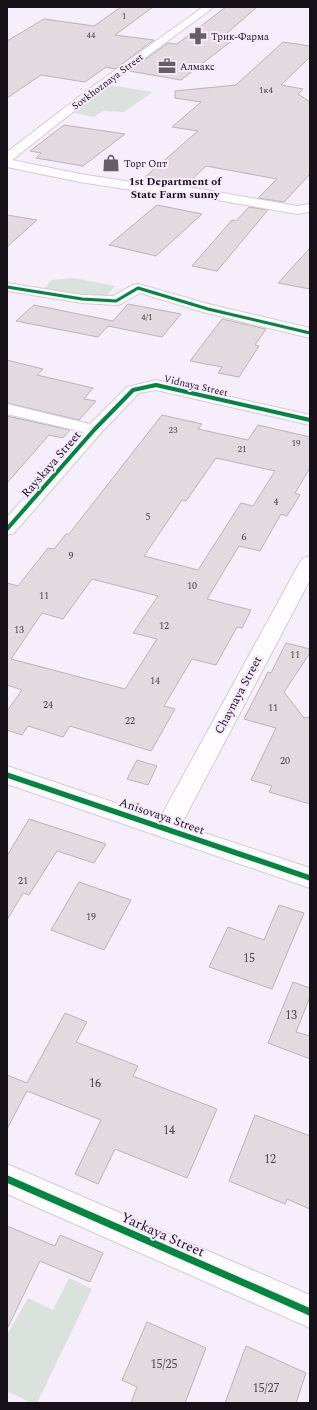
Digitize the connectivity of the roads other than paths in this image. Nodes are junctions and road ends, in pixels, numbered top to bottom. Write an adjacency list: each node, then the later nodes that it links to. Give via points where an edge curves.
1 (209, 7): 2 (street, Sovkhoznaya Street, via 93,91)
2 (7, 158)
3 (7, 163): 4 (street, via 138,187 188,191 297,210)
4 (310, 208)
5 (7, 287): 6 (street, via 82,299 116,301 138,288 208,309)
6 (310, 333)
7 (7, 410): 9 (street)
8 (310, 420): 9 (street, Vidnaya Street, via 156,385 133,390)
9 (94, 430): 10 (street, Rayskaya Street)
10 (7, 529)
11 (310, 562): 13 (street, Chaynaya Street)
12 (7, 775): 13 (street, Anisovaya Street)
13 (167, 828): 14 (street, Anisovaya Street)
14 (310, 878)
15 (7, 1179): 16 (street, Yarkaya Street)
16 (310, 1312)

